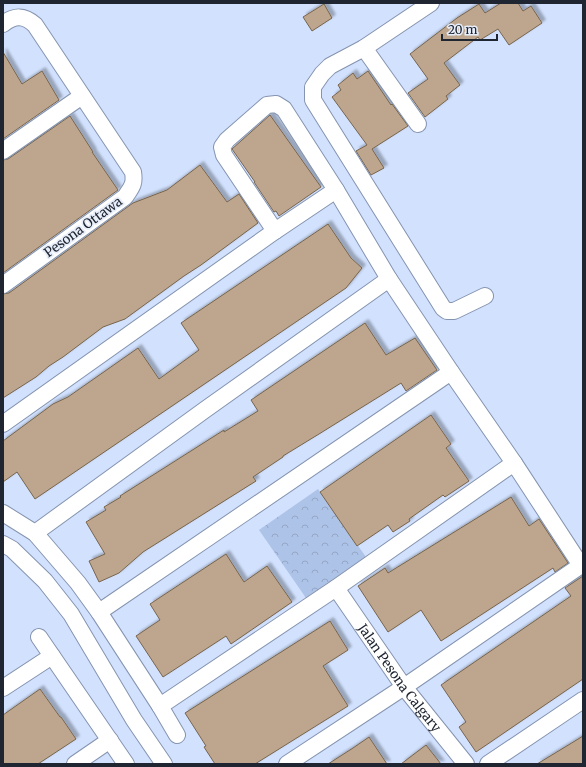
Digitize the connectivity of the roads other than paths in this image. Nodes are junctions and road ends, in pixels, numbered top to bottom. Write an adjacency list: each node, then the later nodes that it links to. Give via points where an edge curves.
1 (431, 3): 3 (street)
2 (3, 24): 4 (street, Pesona Ottawa, via 19,17 30,20)
3 (364, 48): 5 (street); 11 (street, via 330,66 322,74 313,87 313,100 443,308 454,311)
4 (82, 96): 6 (street); 10 (street, Pesona Ottawa, via 133,172 135,181 125,197)
5 (418, 124)
6 (3, 151)
7 (336, 190): 8 (street); 8 (street, via 284,109 276,104 268,105 222,147 224,155); 9 (street)
8 (276, 231): 13 (street)
9 (389, 279): 12 (street); 16 (street)
10 (3, 285)
11 (485, 296)
12 (451, 372): 14 (street); 19 (street)
13 (3, 424)
14 (514, 463): 18 (street); 23 (street, via 579,565)
15 (3, 513): 16 (street)
16 (35, 533): 19 (street)
17 (3, 544): 30 (street, via 12,549 45,581 71,614 134,720)
18 (336, 588): 23 (street, Jalan Pesona Calgary); 25 (street)
19 (99, 612): 25 (street)
20 (39, 637): 21 (street)
21 (52, 656): 22 (street); 27 (street)
22 (3, 688)
23 (404, 688): 31 (street); 32 (street, Jalan Pesona Calgary)
24 (583, 700): 33 (street)
25 (160, 706): 26 (street)
26 (177, 735)
27 (110, 740): 28 (street); 29 (street)
28 (76, 764)
29 (126, 764)
30 (164, 764)
31 (287, 764)
32 (466, 764)
33 (488, 764)

